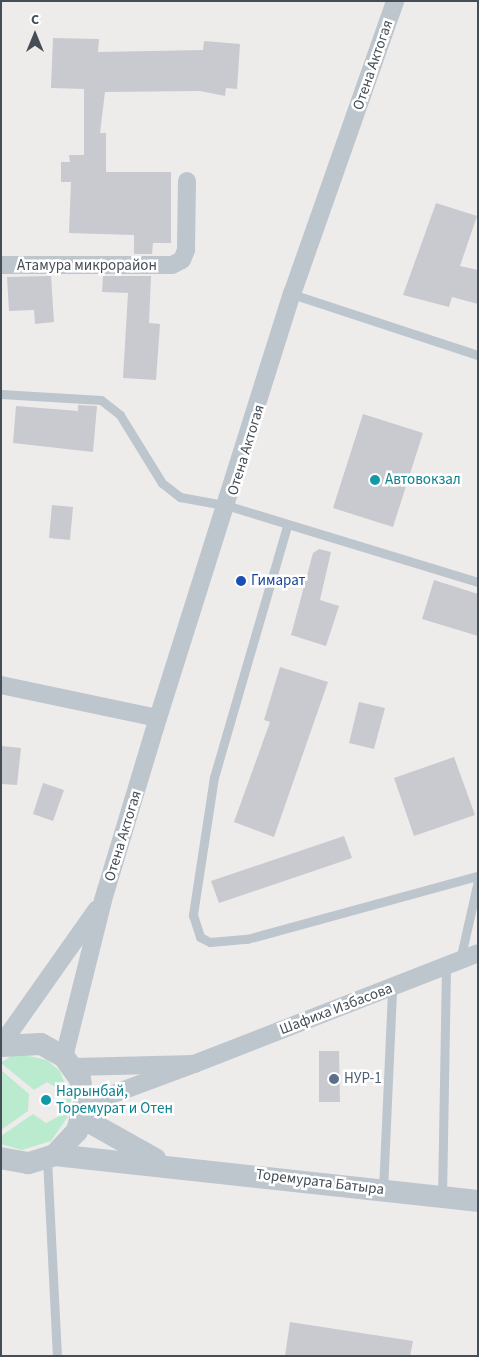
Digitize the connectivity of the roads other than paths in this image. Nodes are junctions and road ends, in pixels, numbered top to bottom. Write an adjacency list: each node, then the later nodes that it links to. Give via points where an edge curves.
1 (395, 1): 4 (street, Отена Актогая)
2 (187, 181): 3 (street, Атамура микрорайон, via 186,250 182,260 172,265)
3 (1, 265)
4 (292, 294): 5 (lane); 7 (street, Отена Актогая)
5 (478, 355)
6 (1, 394): 7 (lane, via 102,400 120,415 162,484 180,497)
7 (229, 506): 8 (lane); 11 (street, Отена Актогая)
8 (287, 526): 9 (lane); 12 (lane, via 214,777 193,915 200,937 210,942 247,939)
9 (478, 582)
10 (1, 685): 11 (street)
11 (158, 718): 14 (street, Отена Актогая)
12 (478, 876)
13 (478, 881): 16 (lane)
14 (103, 900): 18 (street, Отена Актогая); 19 (street, Отена Актогая)
15 (478, 953): 16 (street, Шафиха Избасова)
16 (453, 963): 17 (street, Шафиха Избасова); 26 (lane)
17 (392, 988): 20 (street, Шафиха Избасова); 25 (lane)
18 (1, 1045): 19 (street, via 40,1044)
19 (69, 1062): 20 (street); 21 (street)
20 (194, 1064): 21 (street, Шафиха Избасова)
21 (83, 1112): 22 (street, via 69,1142); 24 (street)
22 (51, 1156): 23 (street, Торемурата Батыра, via 28,1163); 24 (street, Торемурата Батыра); 28 (lane)
23 (1, 1158)
24 (162, 1164): 25 (street, Торемурата Батыра)
25 (383, 1190): 26 (street, Торемурата Батыра)
26 (442, 1197): 27 (street, Торемурата Батыра)
27 (478, 1201)
28 (57, 1356)

